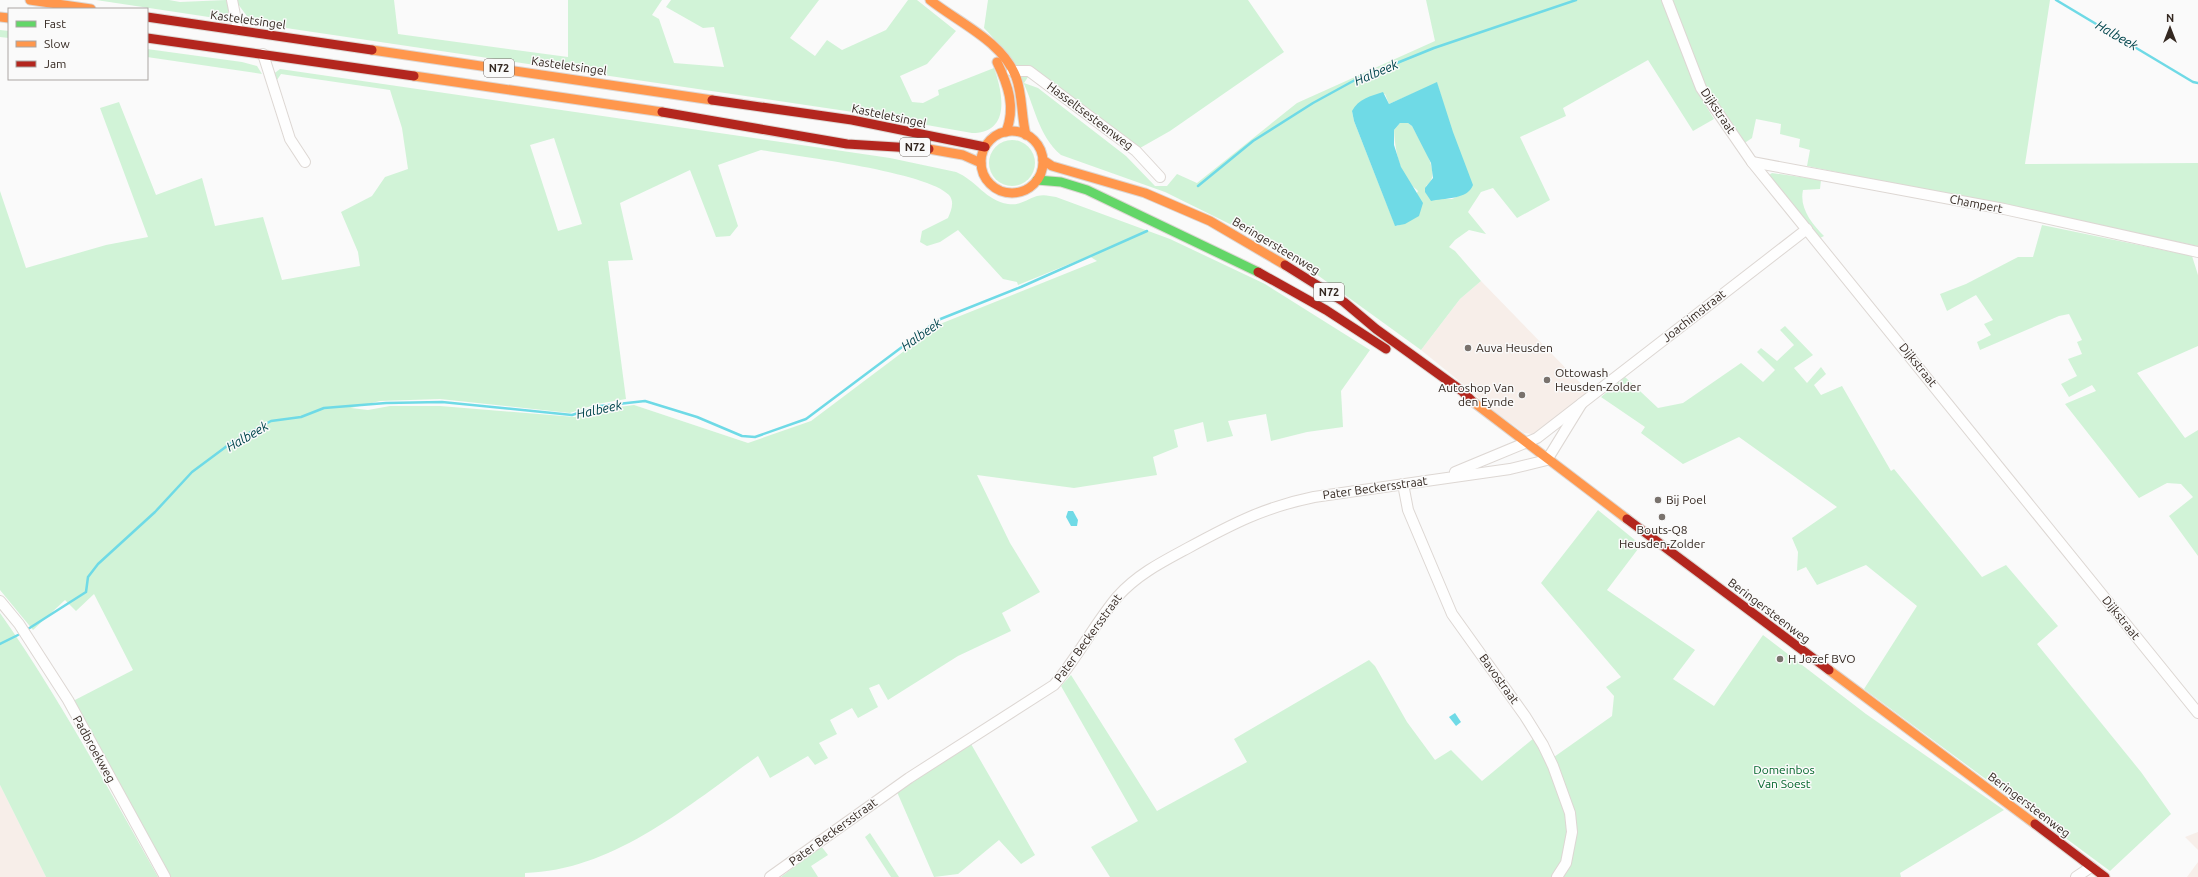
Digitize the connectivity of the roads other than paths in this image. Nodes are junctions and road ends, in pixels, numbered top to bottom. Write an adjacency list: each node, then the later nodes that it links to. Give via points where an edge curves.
1 (30, 0): 5 (main road)
2 (232, 0): 8 (street)
3 (930, 0): 7 (main road)
4 (1667, 0): 17 (street, Dijkstraat, via 1701,88)
5 (84, 8)
6 (148, 17): 8 (main road, Kasteletsingel / N72)
7 (964, 26): 11 (main road, via 988,40 1006,59); 12 (main road, via 996,61 1004,76 1010,95 1011,112)
8 (238, 30): 14 (main road, Kasteletsingel / N72, via 852,120)
9 (148, 38): 10 (main road, Kasteletsingel / N72)
10 (263, 54): 16 (street, via 290,139); 18 (main road, Kasteletsingel / N72, via 695,117 847,144 921,147 963,155)
11 (1012, 71): 13 (main road, via 1022,101 1022,122); 19 (street, Hasseltsesteenweg, via 1029,71 1136,151)
12 (1006, 132): 13 (main road, via 1017,131); 14 (main road, via 998,134)
13 (1026, 135): 15 (main road, via 1038,145)
14 (985, 147): 18 (main road)
15 (1043, 160): 20 (main road); 24 (main road, Beringersteenweg / N72, via 1052,166 1145,193 1249,242 1344,302 1376,329 1462,391)
16 (305, 162)
17 (1752, 162): 21 (street, Dijkstraat); 22 (street, Champert, via 2004,209)
18 (981, 163): 20 (main road, via 987,181 1003,192 1022,191)
19 (1160, 177)
20 (1037, 180): 24 (main road, Beringersteenweg / N72, via 1057,181 1096,194 1260,272 1373,339 1459,398)
21 (1807, 229): 23 (street, Joachimstraat); 30 (street, Dijkstraat)
22 (2198, 252)
23 (1582, 403): 25 (street, Joachimstraat, via 1537,438); 26 (street, Joachimstraat)
24 (1478, 407): 25 (main road, Beringersteenweg / N72)
25 (1524, 443): 26 (main road, Beringersteenweg / N72); 27 (street, Pater Beckersstraat)
26 (1547, 460): 27 (street, Pater Beckersstraat, via 1510,469); 31 (main road, Beringersteenweg / N72)
27 (1440, 478): 28 (street, Pater Beckersstraat)
28 (1403, 484): 33 (street, Pater Beckersstraat, via 1314,496 1274,507 1240,520 1149,569 1133,580 1117,597 1069,668 1054,685 909,778); 34 (street, Bavostraat, via 1408,510 1452,614 1525,716 1553,766 1570,813 1572,832 1566,863)
29 (0, 601): 32 (street, Padbroekweg, via 19,624 68,700)
30 (2198, 713)
31 (2091, 867): 35 (street); 36 (main road, Beringersteenweg / N72)
32 (166, 877)
33 (770, 877)
34 (1558, 877)
35 (2076, 877)
36 (2105, 877)

